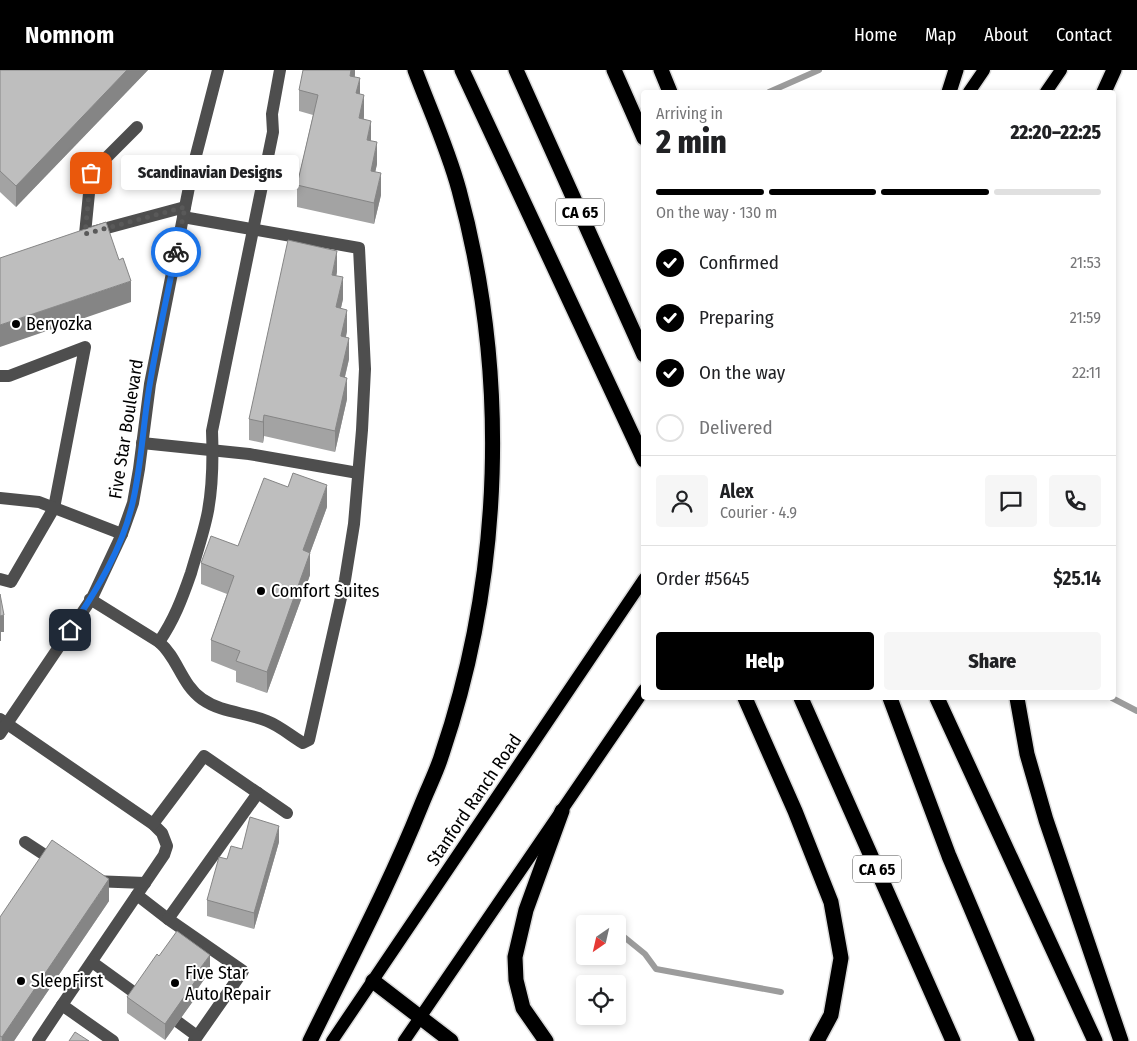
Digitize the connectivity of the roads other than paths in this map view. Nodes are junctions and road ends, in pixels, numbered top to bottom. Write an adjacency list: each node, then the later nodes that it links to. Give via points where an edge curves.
1 (218, 70): 19 (street, Five Star Boulevard)
2 (280, 70): 20 (street, via 272,114 273,132)
3 (415, 70): 60 (highway, via 458,188 479,286 492,415 488,546 466,671 442,754 381,896)
4 (462, 70): 25 (highway)
5 (516, 70): 21 (highway, CA 65)
6 (614, 70): 18 (highway)
7 (661, 70): 12 (highway)
8 (956, 70): 13 (highway)
9 (984, 70): 14 (main road)
10 (1061, 70): 15 (main road)
11 (1114, 70): 16 (highway)
12 (669, 90)
13 (950, 90)
14 (970, 90)
15 (1047, 90)
16 (1105, 90)
17 (137, 127): 19 (street, via 91,173 80,235)
18 (641, 131)
19 (184, 212): 20 (street); 23 (street, Five Star Boulevard, via 150,384)
20 (254, 230): 24 (street, via 212,430); 26 (street, via 360,248 364,369)
21 (641, 347)
22 (0, 376): 28 (street, via 9,376 85,347)
23 (142, 443): 24 (street); 29 (street, Five Star Boulevard, via 133,503)
24 (213, 450): 26 (street); 33 (street, via 202,540 172,622)
25 (641, 454)
26 (358, 473): 33 (street, via 346,580 309,740 303,743 271,723 202,700 183,680 168,650)
27 (0, 498): 28 (street, via 39,502)
28 (54, 508): 29 (street); 30 (street, via 11,582)
29 (122, 534): 32 (street, Five Star Boulevard)
30 (0, 579)
31 (641, 583): 52 (main road, Stanford Ranch Road)
32 (90, 599): 33 (street); 40 (street, Five Star Boulevard)
33 (159, 642)
34 (641, 694): 42 (main road)
35 (746, 700): 65 (highway, via 831,902 841,958 831,1015)
36 (801, 700): 66 (highway, CA 65)
37 (891, 700): 67 (highway, via 949,856)
38 (938, 700): 68 (highway)
39 (1017, 700): 69 (highway, via 1027,754 1046,820)
40 (2, 726): 44 (street)
41 (258, 793): 43 (street); 44 (street, via 204,756); 50 (street)
42 (562, 811): 55 (main road); 64 (highway, via 526,910 515,957 516,980 523,1008)
43 (288, 813)
44 (153, 824): 48 (street, via 162,833 167,846)
45 (24, 842): 46 (street)
46 (65, 868)
47 (81, 878): 48 (street, via 94,882)
48 (145, 883): 49 (street)
49 (137, 895): 50 (street); 51 (street)
50 (168, 919): 57 (street, via 243,971)
51 (92, 962): 53 (street); 54 (street)
52 (374, 981): 55 (highway); 61 (main road, Stanford Ranch Road)
53 (139, 996)
54 (62, 1005): 58 (street); 59 (street)
55 (420, 1018): 62 (main road); 63 (highway)
56 (178, 1022): 57 (street)
57 (196, 1039)
58 (38, 1041)
59 (113, 1041)
60 (310, 1041)
61 (332, 1041)
62 (404, 1041)
63 (451, 1041)
64 (546, 1041)
65 (817, 1041)
66 (953, 1041)
67 (1027, 1041)
68 (1095, 1041)
69 (1121, 1041)

